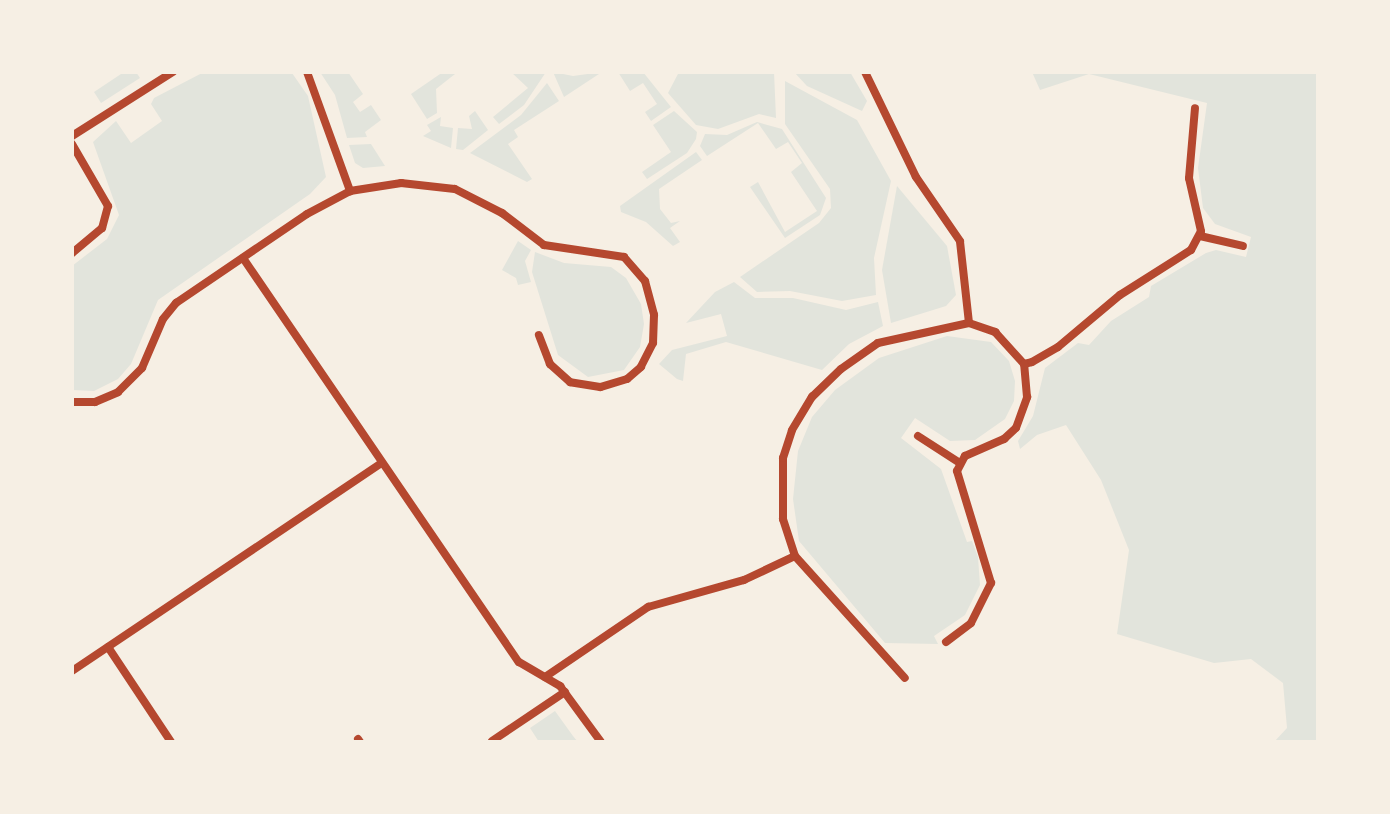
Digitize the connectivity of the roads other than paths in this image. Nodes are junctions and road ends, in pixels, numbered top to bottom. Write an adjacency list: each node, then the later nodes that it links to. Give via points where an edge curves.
1 (173, 72): 5 (street)
2 (307, 72): 7 (street)
3 (865, 72): 12 (street, via 916,177 960,241)
4 (1195, 108): 8 (street, via 1188,169)
5 (72, 136)
6 (72, 144): 10 (street, via 108,206 102,228)
7 (350, 191): 11 (street); 13 (street, via 401,183 455,189 502,213 544,245 624,257 645,281 654,315 653,343 641,367 627,379 600,387 570,382 550,364)
8 (1200, 236): 9 (street); 14 (street, via 1191,250 1120,295 1058,347)
9 (1243, 246)
10 (72, 253)
11 (243, 258): 15 (street, via 168,311 150,356 125,387 100,401); 17 (street)
12 (969, 323): 14 (street, via 1002,336); 19 (street, via 878,343 812,397 783,458 783,519)
13 (539, 335)
14 (1024, 364): 18 (street, via 1027,397 1016,428)
15 (72, 402)
16 (918, 436): 18 (street)
17 (381, 463): 21 (street); 23 (street, via 519,662)
18 (960, 463): 20 (street, via 960,492 990,565 991,583 971,623)
19 (795, 556): 23 (street, via 744,580 648,607); 24 (street)
20 (946, 642)
21 (108, 647): 22 (street); 27 (street)
22 (72, 671)
23 (545, 677): 25 (street)
24 (905, 678)
25 (565, 692): 26 (street); 28 (street)
26 (492, 741)
27 (171, 742)
28 (601, 742)

